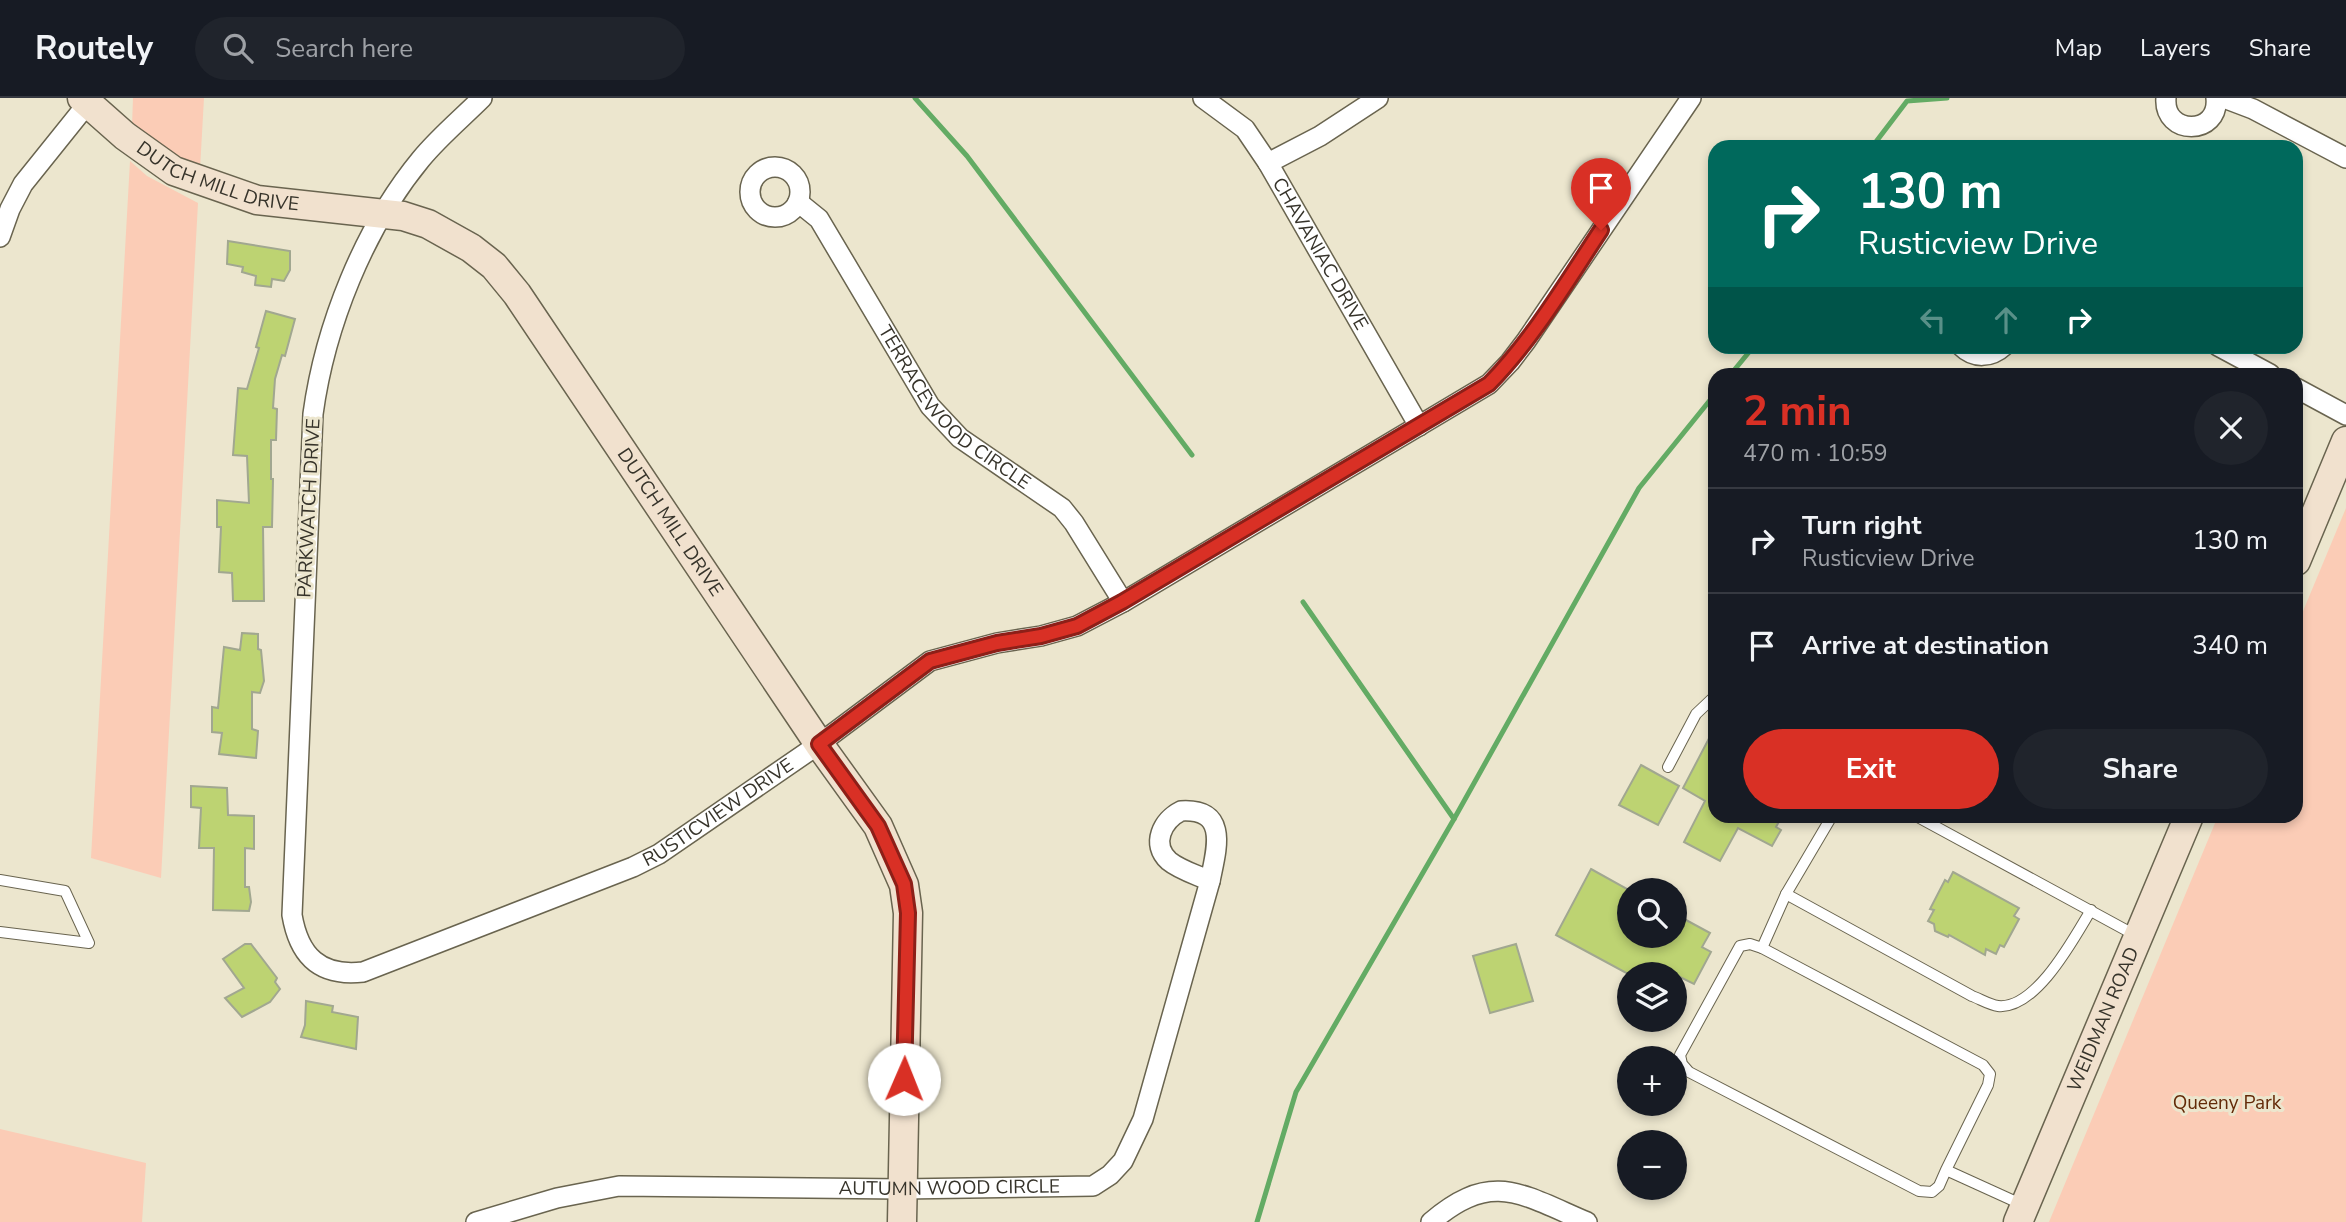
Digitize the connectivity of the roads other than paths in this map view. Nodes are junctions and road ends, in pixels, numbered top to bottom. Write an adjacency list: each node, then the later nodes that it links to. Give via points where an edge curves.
1 (482, 98): 12 (street, PARKWATCH DRIVE, via 423,157)
2 (1203, 98): 10 (street, CHAVANIAC DRIVE, via 1245,130)
3 (1378, 98): 10 (street)
4 (1690, 98): 20 (street, RUSTICVIEW DRIVE, via 1510,362 1489,384)
5 (2166, 98): 6 (street, via 2167,112 2187,128 2210,119)
6 (2216, 98)
7 (2224, 98): 9 (street)
8 (85, 101): 12 (street, DUTCH MILL DRIVE, via 174,171 207,184 257,201); 13 (street, via 23,184)
9 (2346, 158)
10 (1268, 163): 20 (street, CHAVANIAC DRIVE)
11 (798, 202): 23 (street, TERRACEWOOD CIRCLE, via 819,219 930,406 960,438 1062,508)
12 (384, 215): 25 (street, DUTCH MILL DRIVE, via 428,224 494,266); 37 (street, PARKWATCH DRIVE, via 341,302 317,382 313,414 292,915 295,933)
13 (0, 237)
14 (1971, 354): 15 (street)
15 (1993, 354)
16 (2233, 354): 17 (street)
17 (2259, 368)
18 (2303, 392): 19 (street)
19 (2346, 415)
20 (1419, 426): 23 (street, RUSTICVIEW DRIVE)
21 (2346, 441): 22 (street)
22 (2303, 544)
23 (1122, 602): 25 (street, RUSTICVIEW DRIVE, via 1077,626 930,661)
24 (1708, 703): 26 (lane, via 1696,714)
25 (819, 744): 37 (street, RUSTICVIEW DRIVE, via 633,867 363,972 331,971); 39 (street, DUTCH MILL DRIVE, via 878,826 904,884 908,913)
26 (1668, 767)
27 (1828, 823): 32 (lane)
28 (1929, 823): 33 (lane)
29 (2186, 823): 35 (street, WEIDMAN ROAD)
30 (0, 880): 34 (lane, via 65,891 89,943)
31 (1210, 881): 39 (street, AUTUMN WOOD CIRCLE, via 1143,1119 1123,1161 1110,1175 1093,1186)
32 (1786, 894): 33 (lane, via 1972,996 1999,1006 2027,998 2041,984); 36 (lane)
33 (2091, 911): 35 (lane)
34 (0, 932)
35 (2138, 937): 40 (street, WEIDMAN ROAD)
36 (1762, 948): 38 (lane, via 1983,1065 1990,1074 1988,1085); 38 (lane, via 1741,946 1731,959 1680,1055 1682,1064 1689,1072 1919,1191 1932,1192)
37 (314, 962)
38 (1946, 1170): 40 (lane)
39 (901, 1189): 41 (street, AUTUMN WOOD CIRCLE, via 619,1186); 42 (street, DUTCH MILL DRIVE)
40 (2021, 1214)
41 (476, 1222)
42 (902, 1222)
43 (1431, 1222): 44 (street, via 1469,1195 1490,1191 1506,1191)
44 (1587, 1222)

